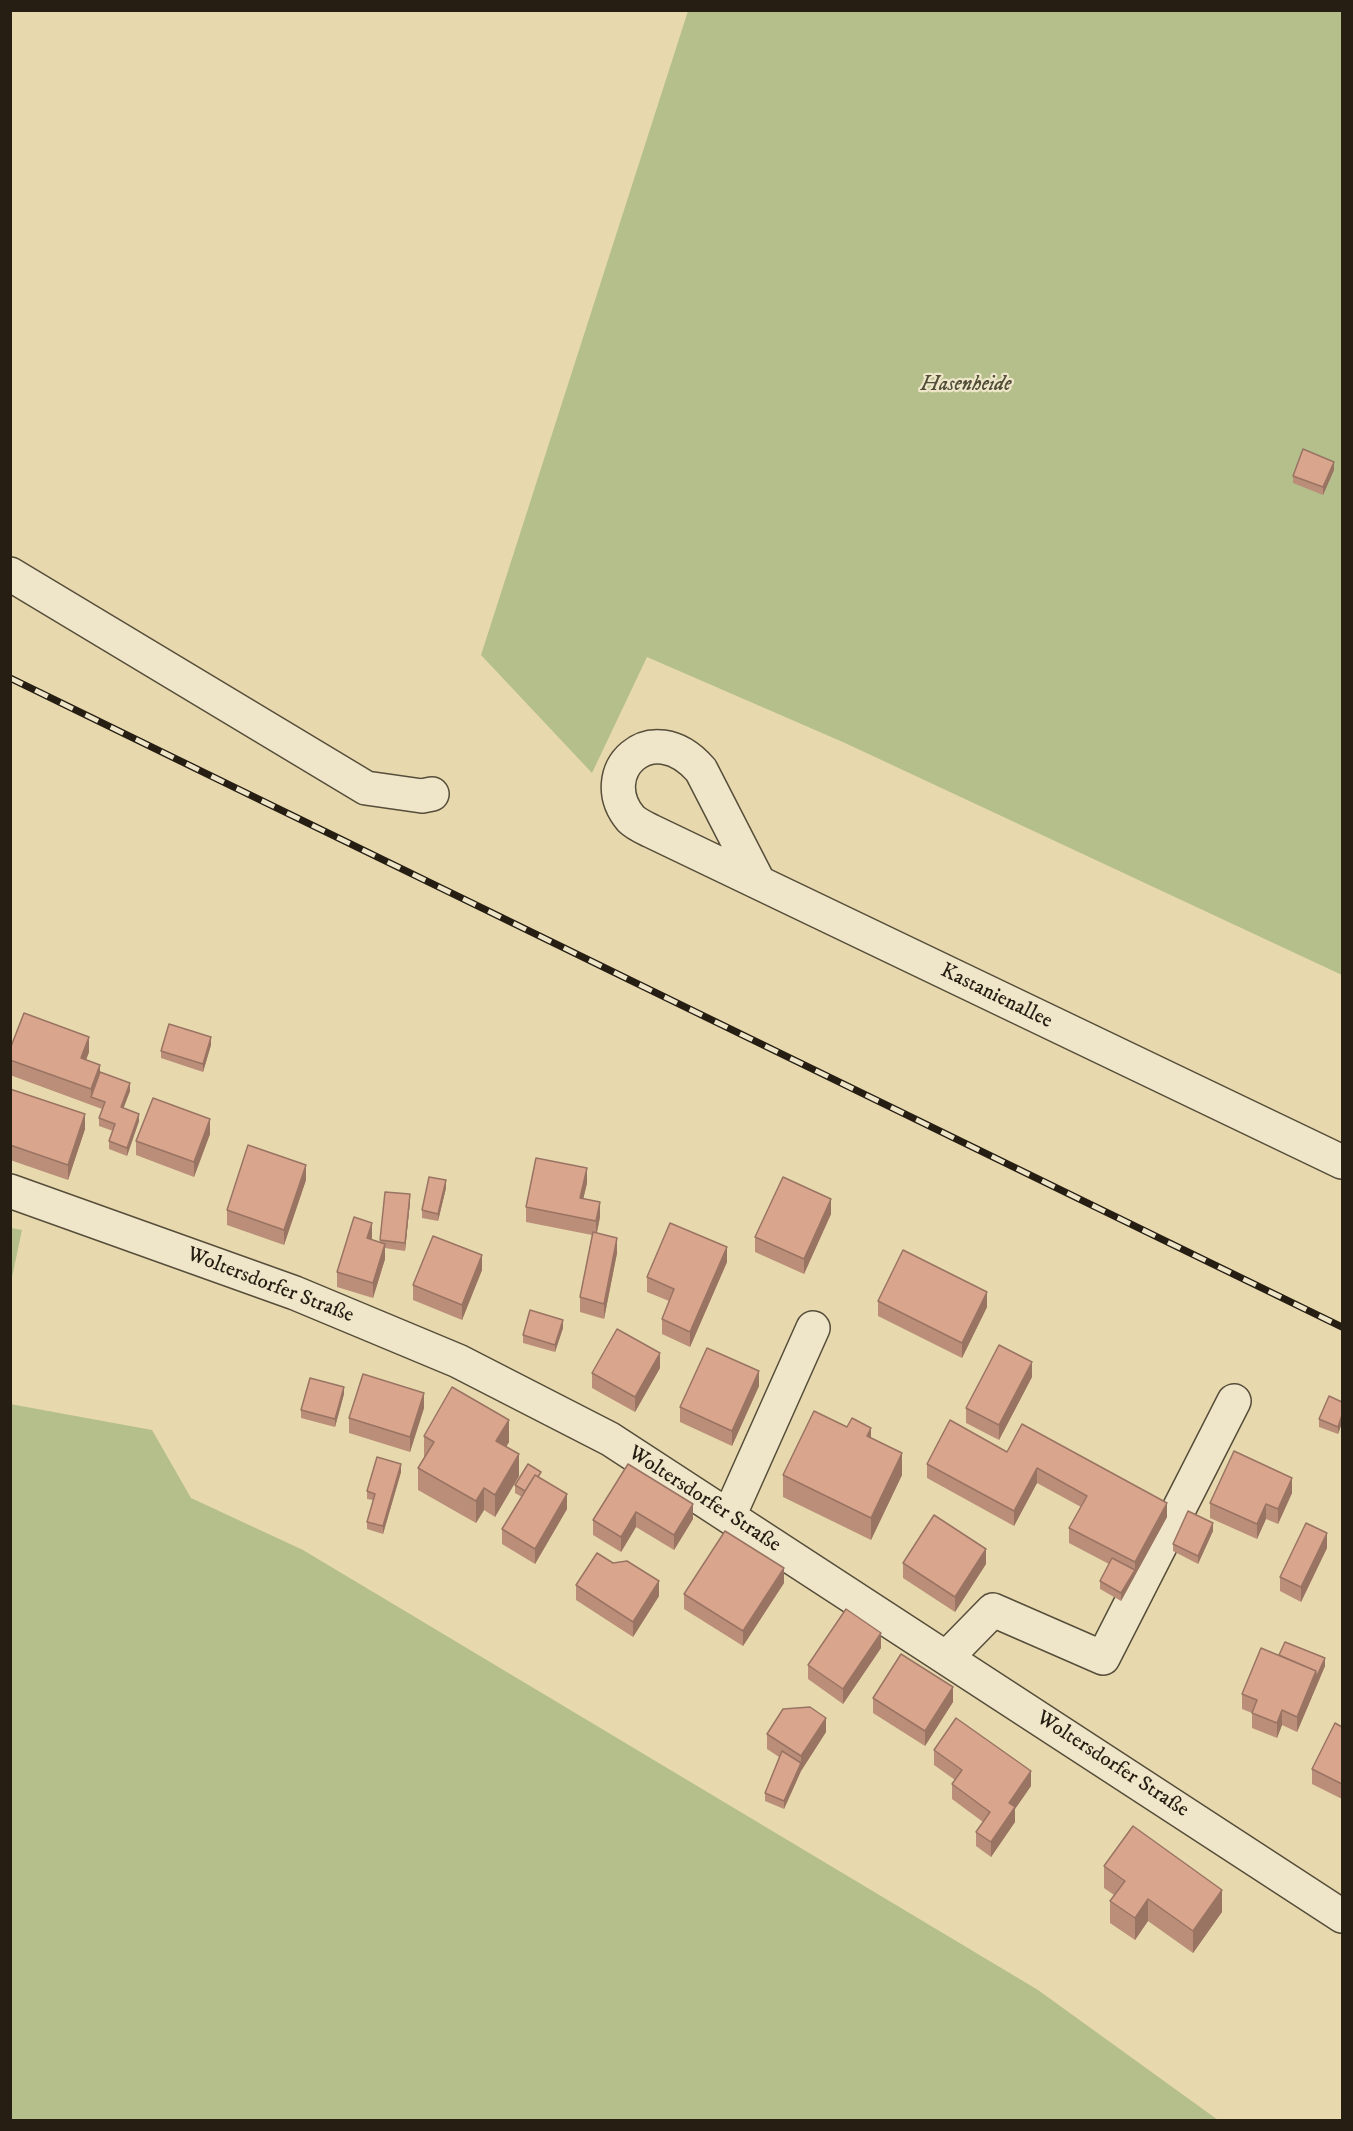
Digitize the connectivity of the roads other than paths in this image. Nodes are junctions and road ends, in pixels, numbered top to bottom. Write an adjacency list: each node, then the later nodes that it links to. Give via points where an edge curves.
1 (10, 574): 2 (street, via 366,788)
2 (432, 794)
3 (758, 881): 3 (street, Kastanienallee, via 632,820 621,801 619,783 624,764 637,752 655,746 674,747 688,755 701,770); 4 (street, Kastanienallee)
4 (1342, 1162)
5 (10, 1191): 8 (street, Woltersdorfer Straße, via 295,1293 458,1361 610,1439)
6 (813, 1328): 8 (street)
7 (1234, 1401): 9 (street, via 1102,1658 993,1610)
8 (729, 1516): 9 (street, Woltersdorfer Straße)
9 (947, 1657): 10 (street, Woltersdorfer Straße)
10 (1342, 1916)

